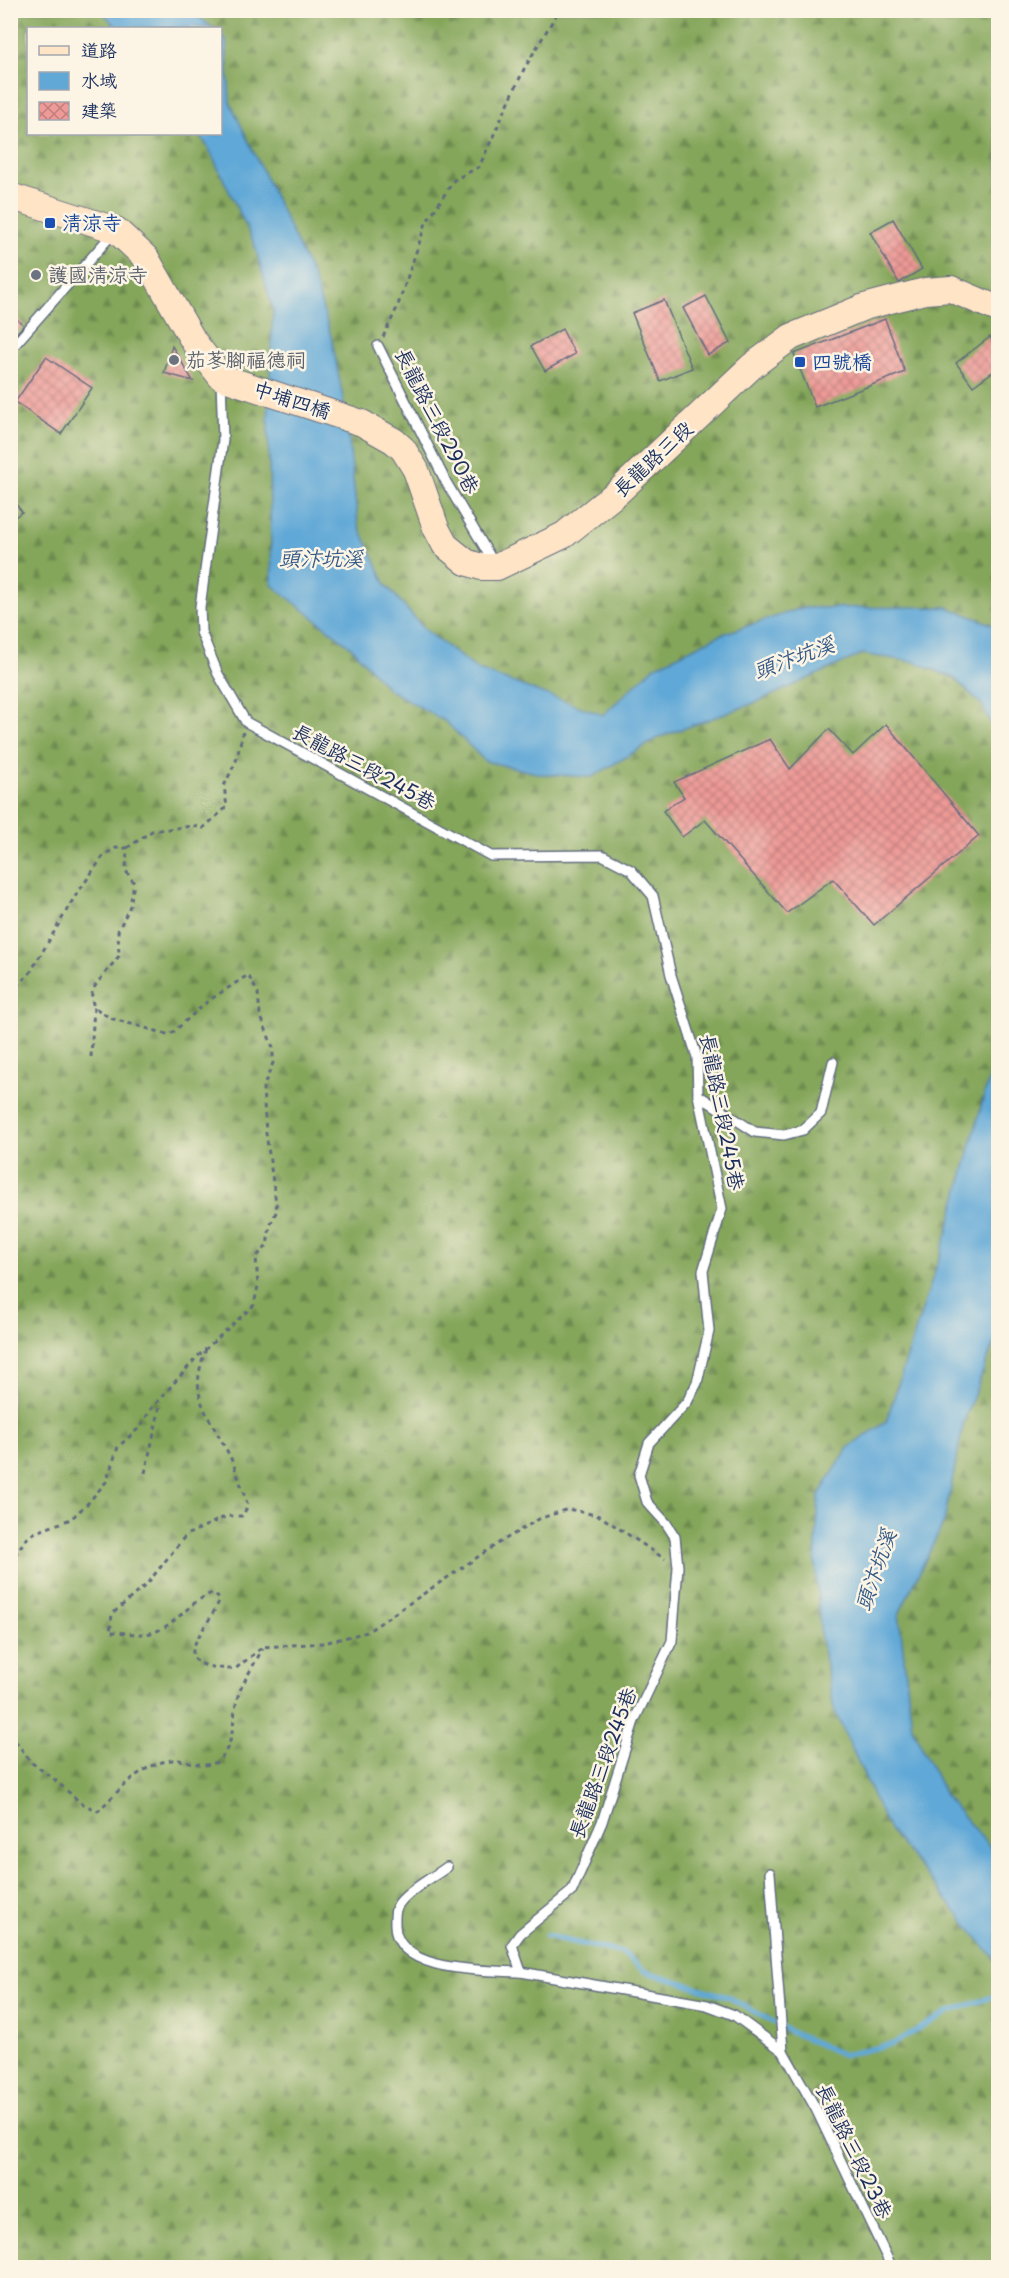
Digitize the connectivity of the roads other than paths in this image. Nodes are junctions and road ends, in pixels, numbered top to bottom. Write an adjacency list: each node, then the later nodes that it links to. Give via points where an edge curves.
1 (10, 196): 2 (main road)
2 (116, 230): 5 (lane); 6 (main road, via 146,258 194,342)
3 (999, 309): 7 (main road, 長龍路三段, via 951,289 925,291 864,307 791,337 752,366 620,491 564,535)
4 (378, 346): 7 (lane, 長龍路三段290巷, via 446,482)
5 (10, 350)
6 (221, 377): 7 (main road, 中埔四橋, via 362,423 394,441 416,470 436,528 450,550 466,562); 9 (lane, 長龍路三段245巷, via 223,440 200,607 201,632 218,674 246,722 490,856 602,855 632,870 653,896 671,975 697,1057)
7 (497, 567)
8 (833, 1062): 9 (lane, via 820,1113 803,1130 784,1134 755,1132)
9 (698, 1095): 12 (lane, 長龍路三段245巷, via 722,1209 703,1271 709,1331 697,1383 687,1402 648,1443 639,1475 647,1502 675,1537 678,1567 672,1641 634,1721 602,1822 572,1891 512,1945)
10 (447, 1867): 12 (lane, via 402,1899 394,1910 395,1936 401,1945 441,1967)
11 (770, 1873): 13 (lane)
12 (521, 1972): 13 (lane, via 707,2005 734,2015)
13 (783, 2051): 14 (lane, 長龍路三段23巷, via 816,2109)
14 (892, 2268)

